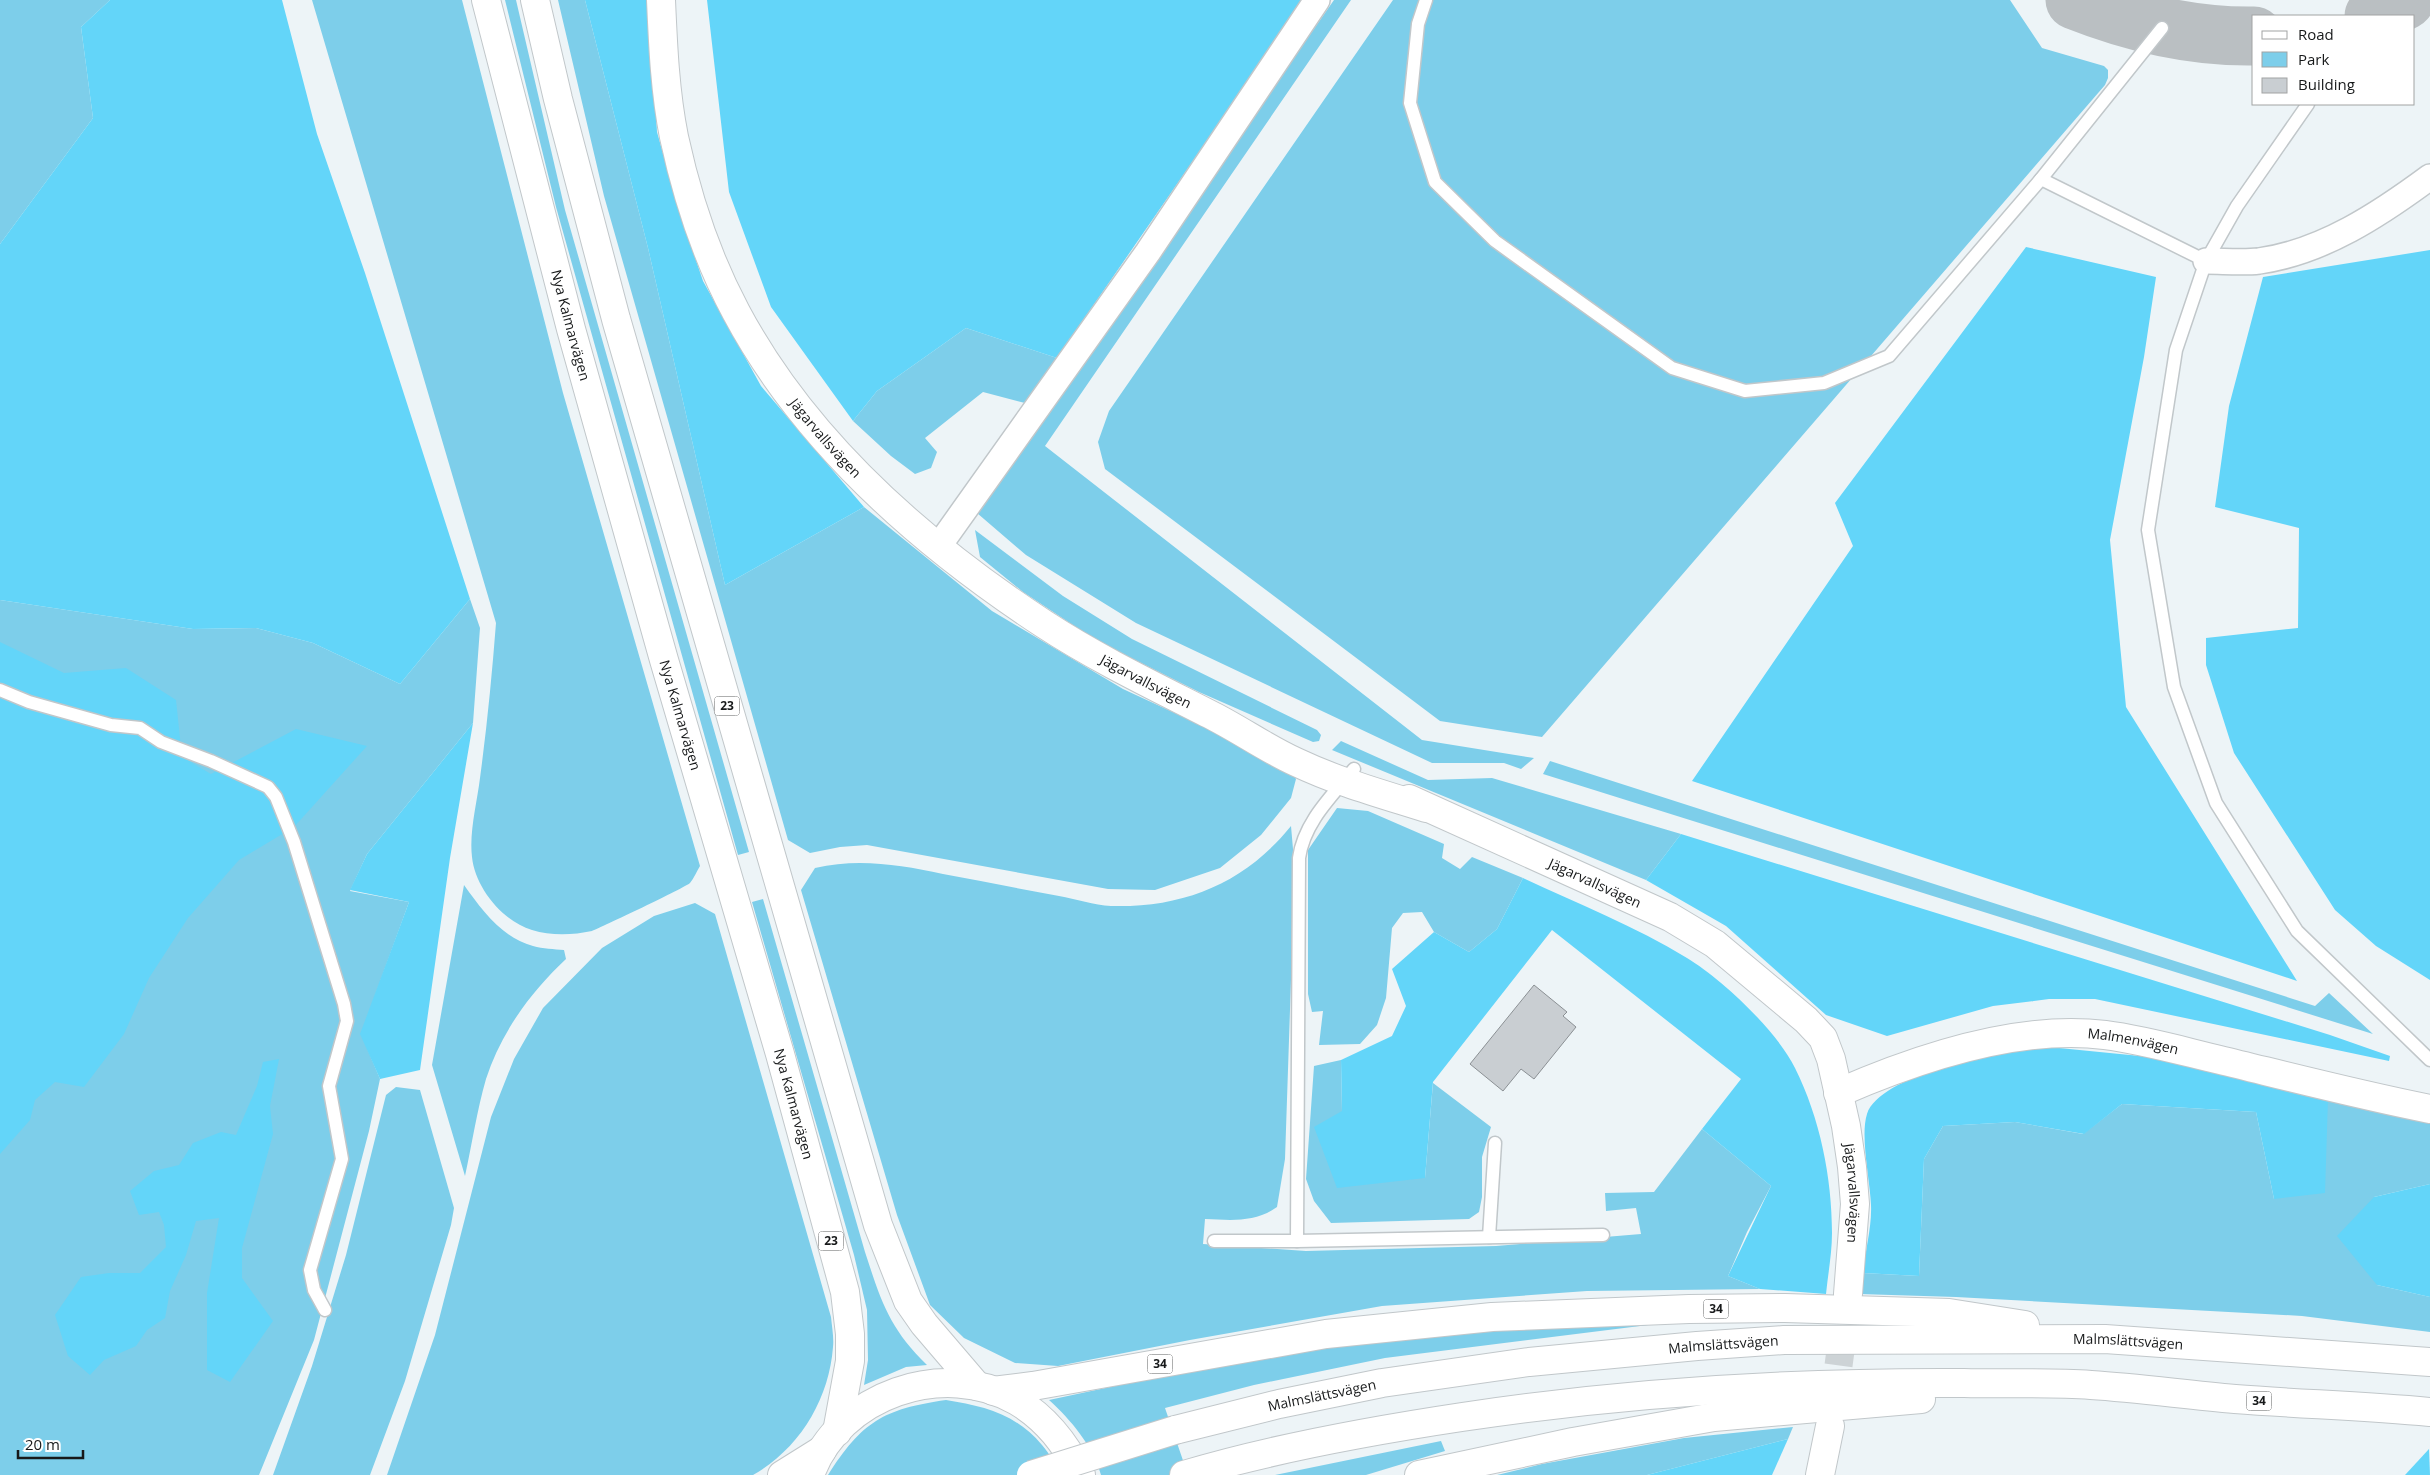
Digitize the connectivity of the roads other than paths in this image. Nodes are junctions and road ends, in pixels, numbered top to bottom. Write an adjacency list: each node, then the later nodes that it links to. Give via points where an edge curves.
1 (486, 0): 30 (main road, Nya Kalmarvägen / 23, via 571,329 780,1054 845,1292 850,1361)
2 (535, 0): 27 (main road, Nya Kalmarvägen / 23, via 616,319 878,1225 908,1301 924,1324)
3 (661, 0): 11 (main road, Jägarvallsvägen, via 663,58 674,136 699,225 736,312 812,424 873,489)
4 (1318, 0): 11 (street, via 1148,252)
5 (1426, 0): 9 (lane, via 1418,24 1410,103 1435,182 1495,241 1672,368 1745,391 1824,383 1889,356)
6 (2162, 28): 9 (lane)
7 (2307, 105): 10 (lane, via 2237,206)
8 (2430, 176): 10 (street, via 2329,240 2259,261)
9 (2041, 179): 10 (lane)
10 (2206, 261): 14 (lane, via 2176,350 2148,530 2174,687 2216,803 2297,931)
11 (938, 547): 13 (main road, Jägarvallsvägen, via 1046,626 1157,689 1211,714 1323,754)
12 (0, 690): 23 (lane, via 29,702 111,725 140,728 161,742 254,779 268,787 276,797 294,842 347,1021 329,1086 342,1159 310,1270 314,1290)
13 (1348, 776): 15 (main road, Jägarvallsvägen, via 1670,917 1716,944 1806,1020 1822,1038 1831,1059); 21 (lane, via 1312,822 1301,844 1299,858)
14 (2430, 1060)
15 (1838, 1093): 16 (main road, Malmenvägen, via 1962,1049 2010,1038 2104,1035); 22 (main road, Jägarvallsvägen, via 1846,1126 1855,1204)
16 (2430, 1109)
17 (1495, 1143): 19 (lane)
18 (1603, 1235): 19 (lane)
19 (1489, 1237): 21 (lane)
20 (1214, 1241): 21 (lane)
21 (1297, 1241)
22 (1848, 1294)
23 (325, 1310)
24 (2105, 1339): 25 (main road, Malmslättsvägen / 34); 27 (main road, 34, via 1949,1313 1775,1308 1492,1317 1326,1334 1033,1386); 34 (main road, Malmslättsvägen, bridge, via 1794,1340 1529,1362 1382,1383 1279,1404 1175,1430)
25 (2430, 1362)
26 (2089, 1384): 28 (main road, 34, via 2234,1399); 31 (main road, via 1786,1386 1545,1405 1394,1428); 36 (main road, 34, via 1714,1417 1573,1442)
27 (985, 1388): 30 (main road, Nya Kalmarvägen / 23, via 939,1383 901,1390 866,1406); 35 (main road, Nya Kalmarvägen / 23, via 1016,1401 1037,1415 1061,1439)
28 (2430, 1412)
29 (1830, 1426): 37 (main road)
30 (829, 1441): 32 (main road); 33 (main road, Nya Kalmarvägen / 23)
31 (1187, 1474)
32 (782, 1475)
33 (810, 1475)
34 (1031, 1475)
35 (1082, 1475)
36 (1419, 1475)
37 (1820, 1475)

